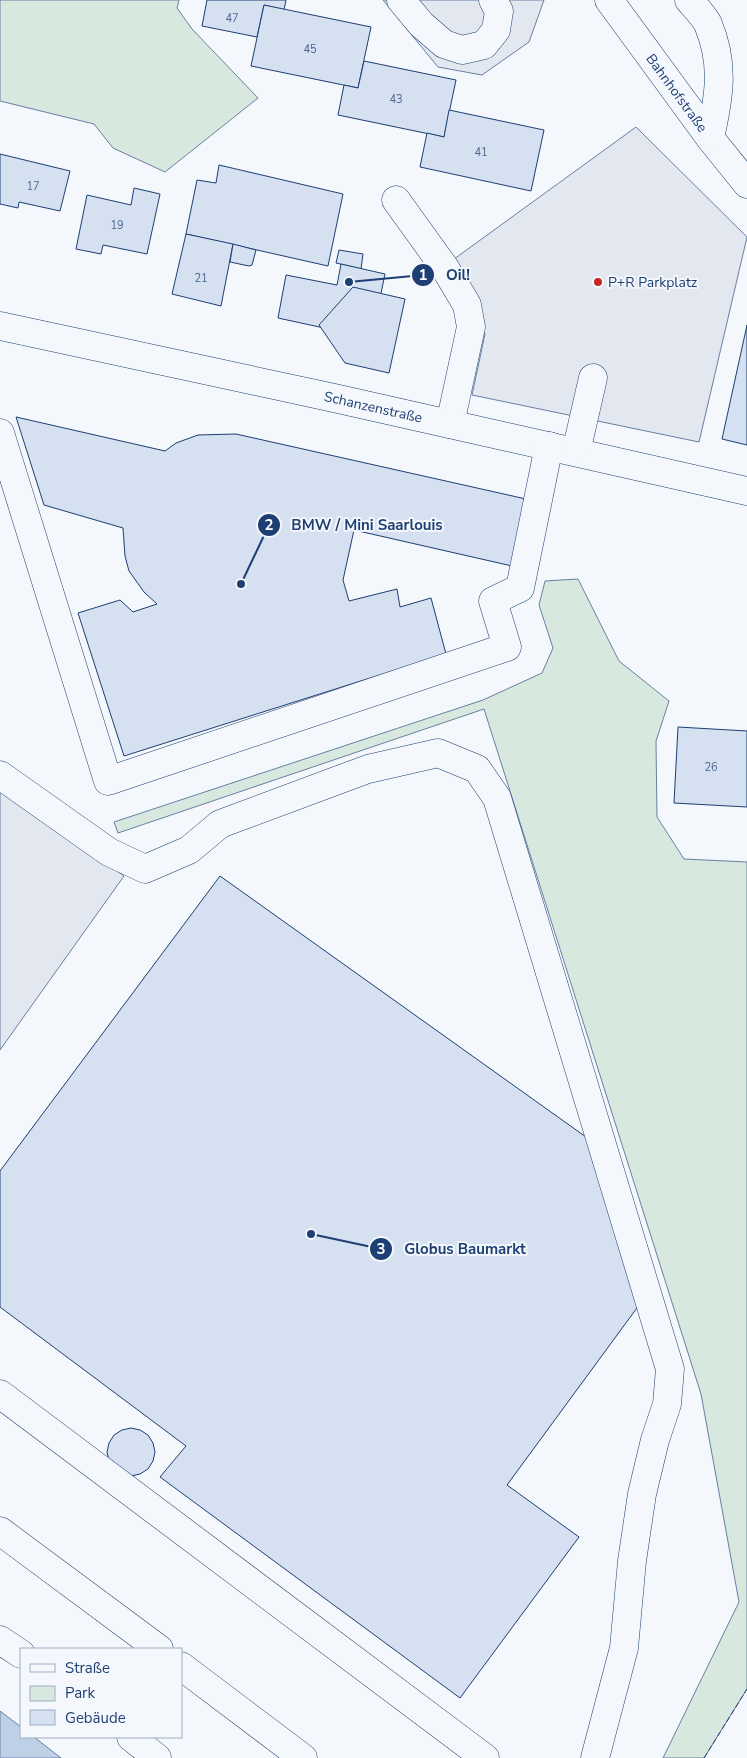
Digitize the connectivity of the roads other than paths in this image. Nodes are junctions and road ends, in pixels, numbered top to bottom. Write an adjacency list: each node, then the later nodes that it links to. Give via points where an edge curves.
1 (401, 0): 2 (street, via 444,44 462,50 484,45 496,30 500,11)
2 (493, 0)
3 (609, 0): 5 (street, Bahnhofstraße)
4 (690, 0): 5 (street, via 708,23 720,62 719,99)
5 (710, 138): 6 (street, Bahnhofstraße)
6 (746, 181)
7 (396, 200): 10 (street, via 446,268 467,305 471,327)
8 (0, 326): 10 (street, Schanzenstraße)
9 (593, 378): 13 (street)
10 (450, 424): 12 (street, Schanzenstraße)
11 (0, 433): 12 (street, via 108,781 507,647 493,601 520,588)
12 (549, 446): 13 (street, Schanzenstraße)
13 (576, 452): 14 (street, Schanzenstraße)
14 (747, 491)
15 (0, 775): 26 (street, via 109,852 145,869 189,850 220,824 368,769 438,753 477,769 497,798 670,1369 666,1404 642,1494 624,1648)
16 (0, 1394): 25 (street)
17 (0, 1531): 19 (street)
18 (0, 1640): 20 (street)
19 (158, 1648)
20 (20, 1653)
21 (182, 1667): 24 (street)
22 (132, 1738): 23 (street)
23 (157, 1758)
24 (303, 1758)
25 (484, 1758)
26 (595, 1758)

